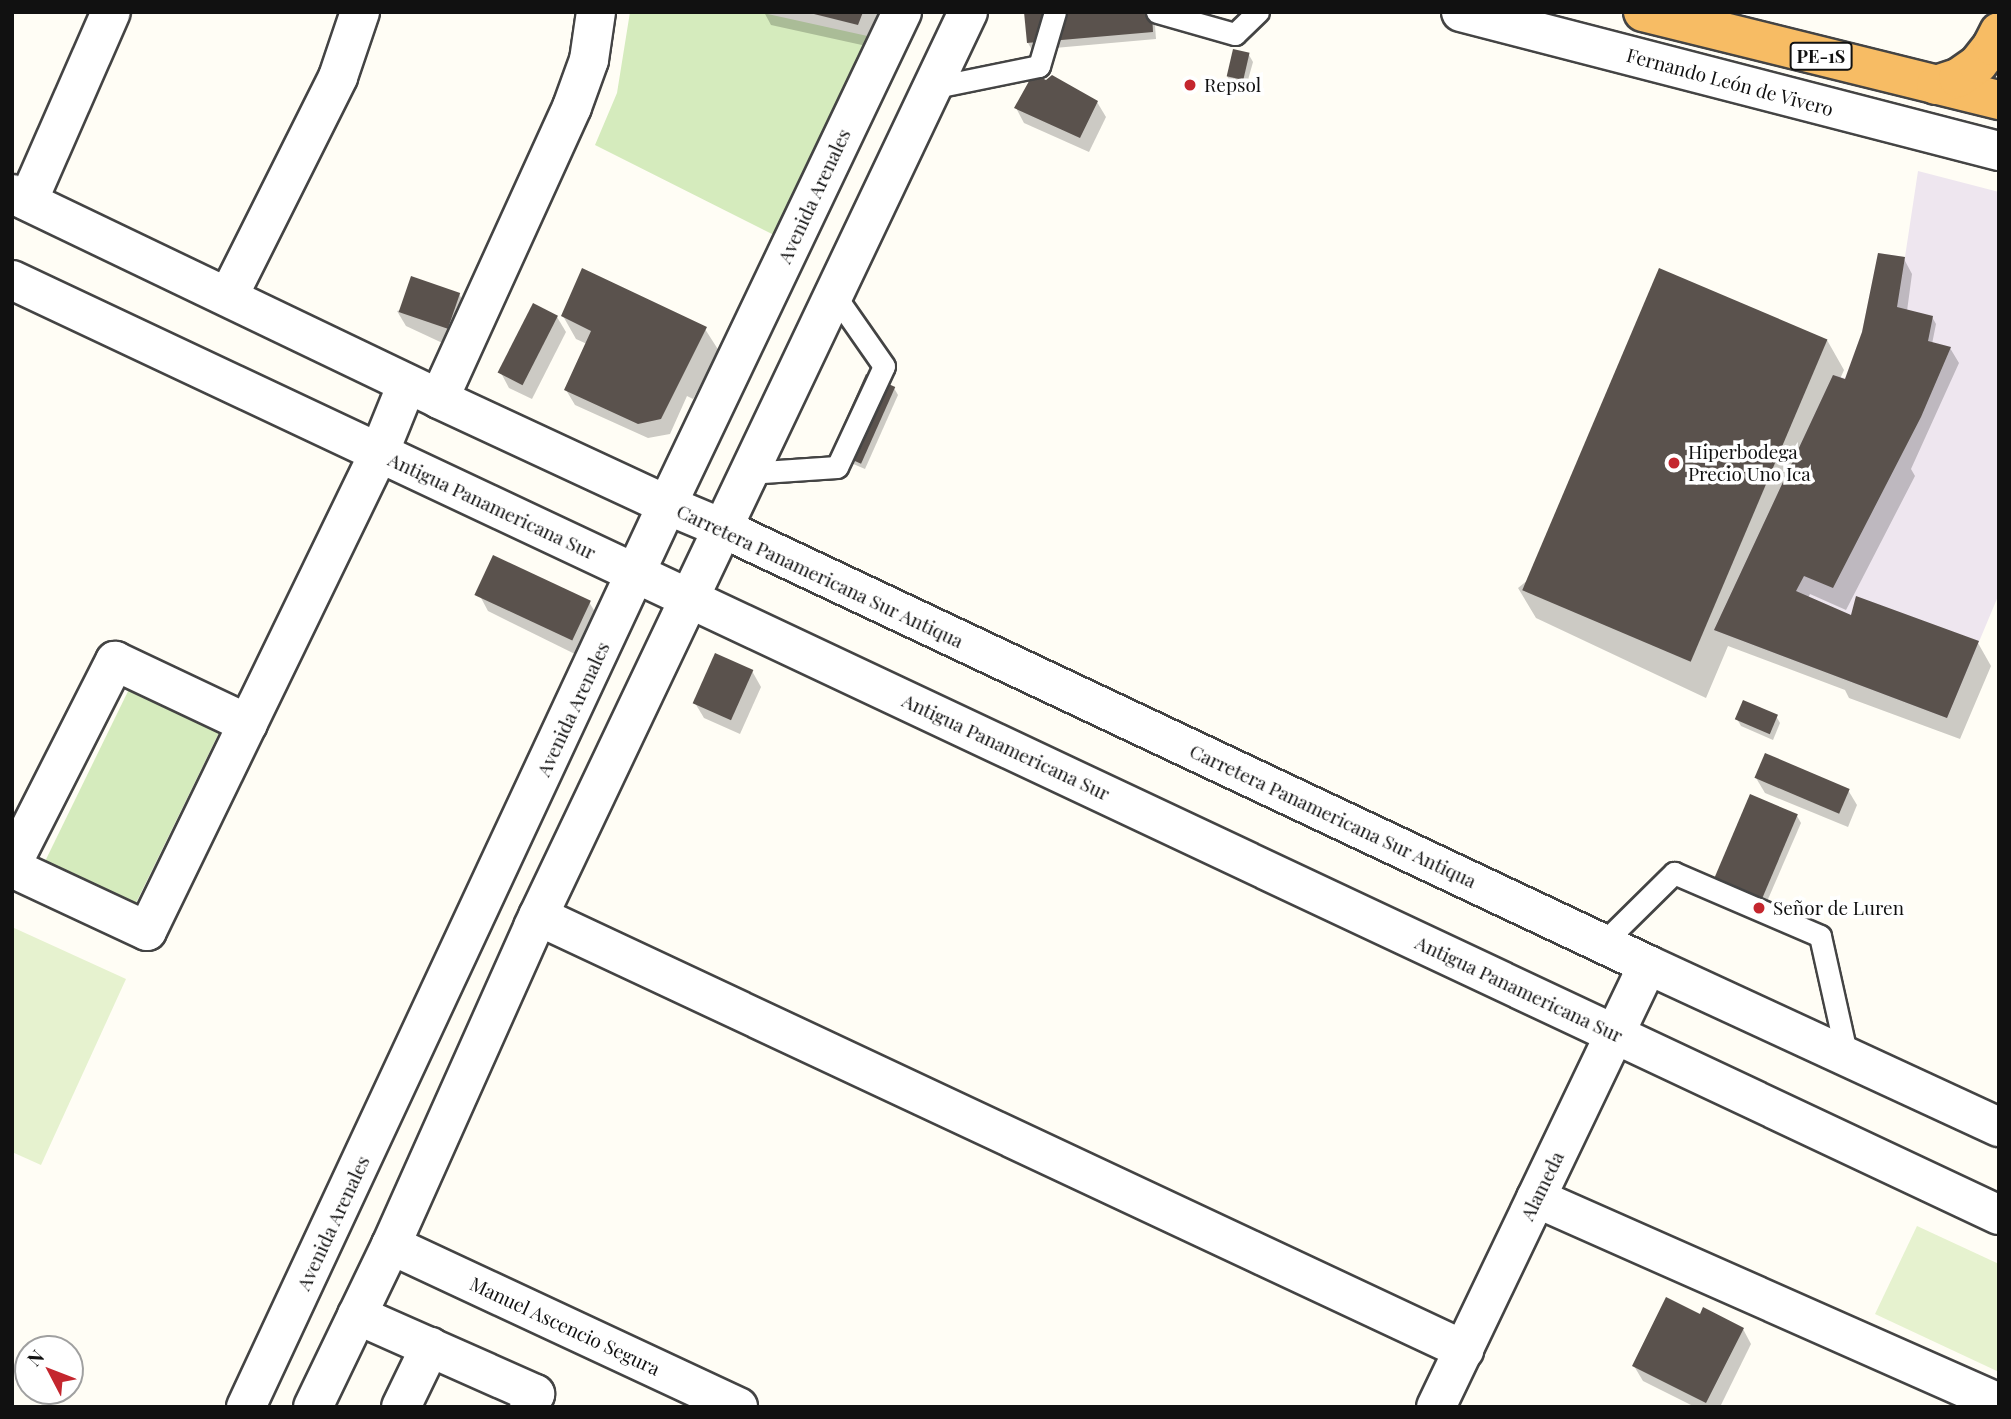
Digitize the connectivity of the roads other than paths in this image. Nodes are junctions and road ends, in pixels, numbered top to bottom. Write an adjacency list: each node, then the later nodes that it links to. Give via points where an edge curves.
1 (111, 12): 16 (street)
2 (360, 12): 19 (street, via 338,77)
3 (596, 12): 20 (street, via 589,60 572,107)
4 (902, 12): 23 (street, Avenida Arenales)
5 (968, 12): 13 (street)
6 (1055, 12): 13 (lane, via 1039,66)
7 (1157, 12): 8 (lane, via 1235,34)
8 (1258, 12)
9 (1461, 12): 15 (street, Fernando León de Vivero)
10 (1643, 12): 12 (highway, PE-1S)
11 (1999, 32): 12 (highway, via 1978,64 1958,78)
12 (1936, 85): 14 (highway, PE-1S)
13 (931, 88): 18 (street)
14 (1999, 100)
15 (1999, 151)
16 (20, 197): 19 (street, Carretera Panamericana Sur Antiqua)
17 (12, 280): 21 (street, Antigua Panamericana Sur)
18 (833, 293): 22 (street); 22 (lane, via 884,366 837,467)
19 (229, 295): 20 (street, Carretera Panamericana Sur Antiqua)
20 (423, 391): 21 (street); 23 (street, Carretera Panamericana Sur Antiqua)
21 (379, 453): 25 (street, Antigua Panamericana Sur); 27 (street)
22 (748, 473): 24 (street)
23 (667, 505): 24 (street, Carretera Panamericana Sur Antiqua); 25 (street, Avenida Arenales)
24 (722, 528): 26 (street); 30 (street, Carretera Panamericana Sur Antiqua)
25 (637, 573): 26 (street, Antigua Panamericana Sur); 42 (street, Avenida Arenales)
26 (692, 598): 29 (street); 32 (street, Antigua Panamericana Sur)
27 (248, 724): 28 (street, via 115,661); 28 (street, via 147,931)
28 (12, 866)
29 (538, 916): 37 (street); 40 (street)
30 (1603, 943): 31 (street, Carretera Panamericana Sur Antiqua); 33 (lane, via 1674,873 1821,936)
31 (1648, 965): 32 (street, Alameda); 33 (street, Carretera Panamericana Sur Antiqua)
32 (1616, 1035): 35 (street, Alameda); 36 (street, Antigua Panamericana Sur)
33 (1847, 1057): 34 (street, Carretera Panamericana Sur Antiqua)
34 (1999, 1127)
35 (1536, 1198): 40 (street, Alameda); 41 (street)
36 (1999, 1215)
37 (391, 1245): 38 (street); 46 (street, Manuel Ascencio Segura)
38 (357, 1315): 39 (street); 43 (street)
39 (430, 1347): 44 (street); 45 (street, via 535,1394)
40 (1464, 1350): 47 (street, Alameda)
41 (1999, 1403)
42 (246, 1407)
43 (313, 1407)
44 (401, 1407)
45 (529, 1407)
46 (738, 1407)
47 (1436, 1407)

